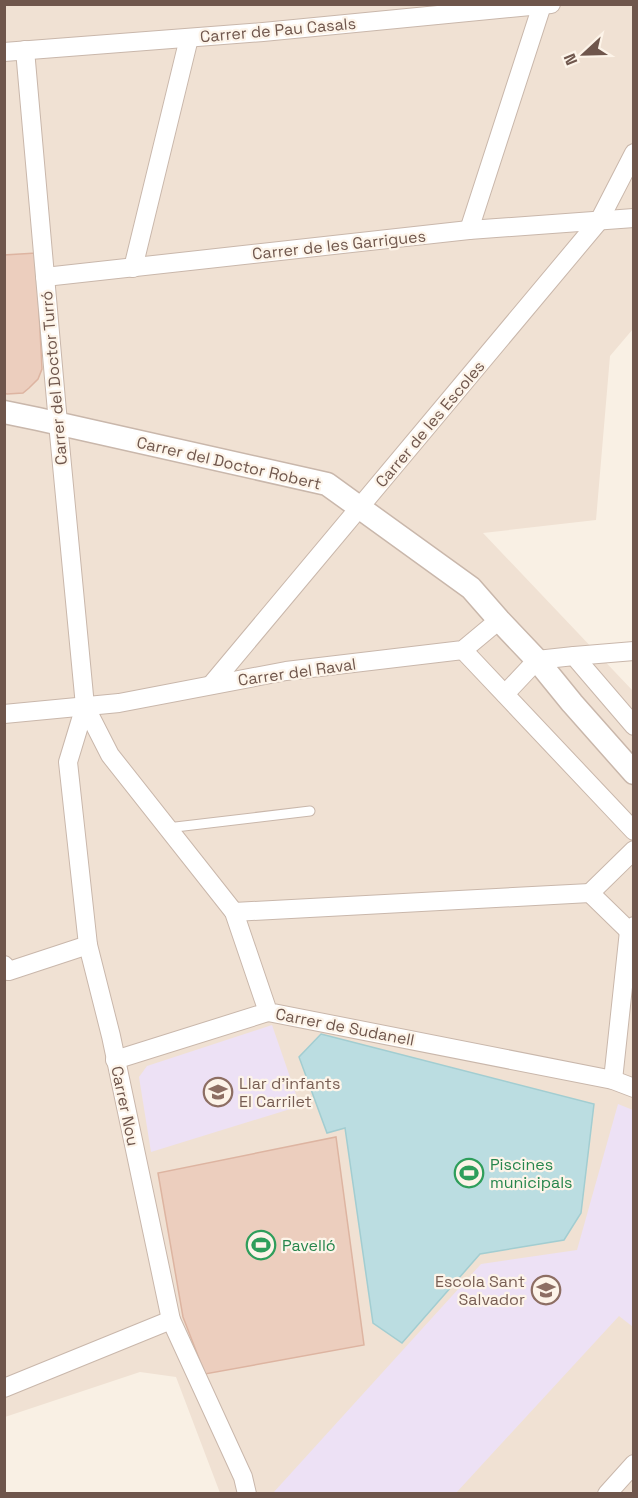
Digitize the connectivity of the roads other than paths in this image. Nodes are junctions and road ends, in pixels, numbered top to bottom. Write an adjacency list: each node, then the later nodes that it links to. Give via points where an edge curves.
1 (546, 5): 2 (street, Carrer de Pau Casals); 8 (street)
2 (189, 38): 3 (street, Carrer de Pau Casals); 9 (street)
3 (24, 50): 4 (street, Carrer de Pau Casals); 10 (street, Carrer del Doctor Turró)
4 (4, 52)
5 (633, 153): 7 (street, Carrer de les Escoles)
6 (633, 218): 7 (street, Carrer de les Garrigues)
7 (599, 221): 8 (street, Carrer de les Garrigues); 13 (street, Carrer de les Escoles)
8 (469, 230): 9 (street, Carrer de les Garrigues)
9 (133, 268): 10 (street, Carrer de les Garrigues)
10 (45, 277): 12 (street, Carrer del Doctor Turró)
11 (4, 412): 12 (street, Carrer del Doctor Robert)
12 (58, 423): 13 (street, Carrer del Doctor Robert, via 327,484); 21 (street, Carrer del Doctor Turró)
13 (360, 508): 14 (street, Carrer del Doctor Robert, via 471,588); 19 (street, Carrer de les Escoles)
14 (499, 620): 15 (street); 18 (street, Carrer del Doctor Robert)
15 (463, 650): 19 (street, Carrer del Raval, via 286,671); 20 (street)
16 (633, 651): 17 (street)
17 (574, 656): 18 (street); 23 (street)
18 (537, 660): 20 (street); 24 (street, Carrer del Doctor Robert)
19 (211, 685): 21 (street, Carrer del Raval)
20 (505, 694): 27 (street)
21 (85, 706): 22 (street, Carrer del Raval); 26 (street, Carrer de Sudanell, via 110,755); 32 (street, Carrer Nou, via 68,762)
22 (4, 714)
23 (633, 726)
24 (633, 773)
25 (310, 811): 26 (lane)
26 (167, 828): 30 (street, Carrer de Sudanell)
27 (633, 831)
28 (633, 850): 29 (street)
29 (590, 893): 30 (street); 31 (street)
30 (234, 912): 34 (street, Carrer de Sudanell)
31 (631, 928): 36 (street)
32 (88, 945): 33 (street, via 9,971); 35 (street, Carrer Nou)
33 (4, 965)
34 (268, 1012): 35 (street); 36 (street, Carrer de Sudanell)
35 (115, 1060): 38 (street, Carrer Nou)
36 (613, 1080): 37 (street, Carrer de Sudanell)
37 (633, 1088)
38 (171, 1320): 39 (street); 41 (street, Carrer Nou, via 243,1477)
39 (4, 1388)
40 (633, 1464): 42 (street)
41 (247, 1494)
42 (607, 1494)

